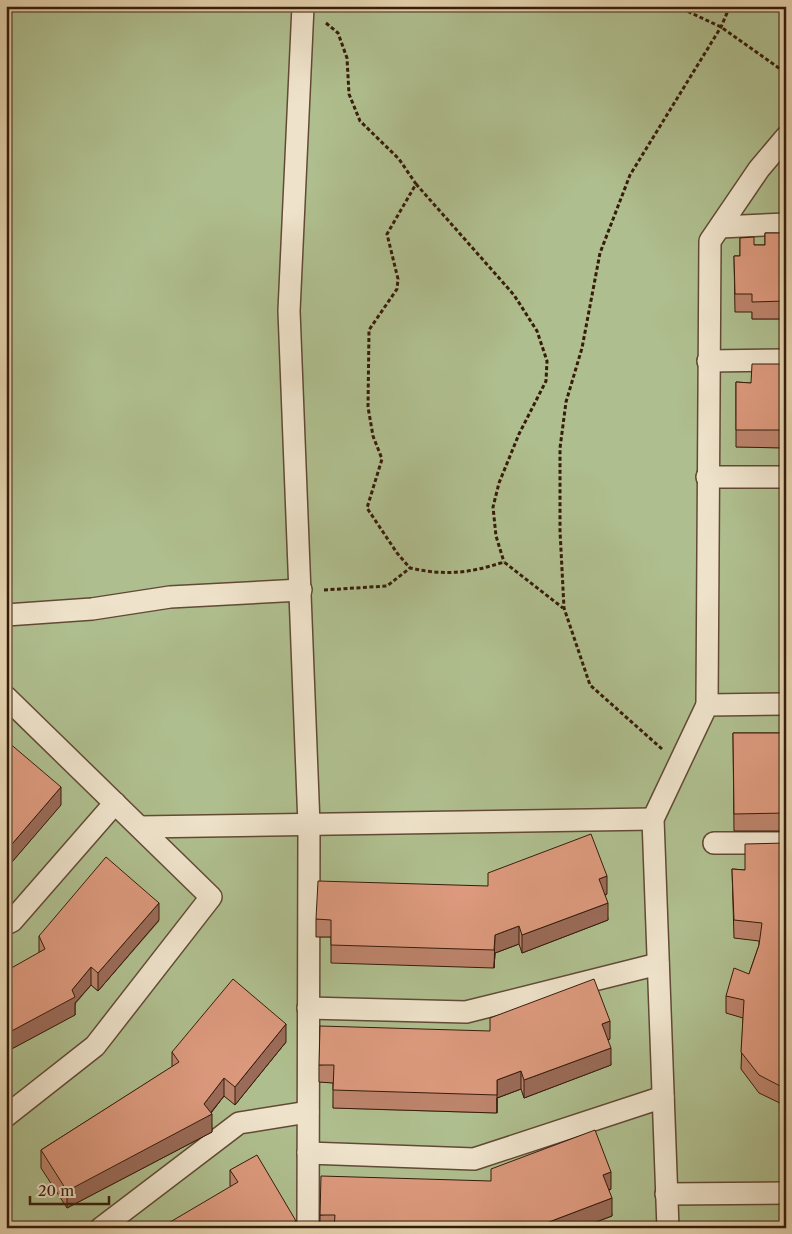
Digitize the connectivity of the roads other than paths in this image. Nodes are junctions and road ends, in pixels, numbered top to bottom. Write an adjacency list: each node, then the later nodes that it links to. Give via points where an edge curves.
1 (304, 6): 9 (street, via 289,311)
2 (786, 137): 4 (street, via 759,169)
3 (786, 224): 4 (street)
4 (720, 227): 6 (street, via 710,242)
5 (786, 360): 6 (street)
6 (708, 361): 7 (street)
7 (707, 477): 8 (street); 12 (street)
8 (786, 477)
9 (301, 590): 10 (street, via 170,597 92,609); 16 (street)
10 (6, 615)
11 (9, 704): 14 (street)
12 (707, 704): 13 (street); 15 (street)
13 (786, 704)
14 (115, 803): 17 (street); 20 (street)
15 (653, 819): 16 (street); 21 (street)
16 (309, 825): 17 (street); 22 (street)
17 (140, 827): 25 (street, via 211,898 95,1046)
18 (714, 843): 19 (street)
19 (786, 843)
20 (6, 924)
21 (658, 964): 22 (street, via 466,1012); 23 (street)
22 (308, 1008): 24 (street)
23 (663, 1097): 26 (street, via 474,1159); 28 (street)
24 (308, 1112): 26 (street); 29 (street, via 239,1123)
25 (6, 1116)
26 (308, 1153): 30 (street)
27 (786, 1193): 28 (street)
28 (666, 1194): 31 (street)
29 (101, 1228)
30 (308, 1228)
31 (668, 1228)

